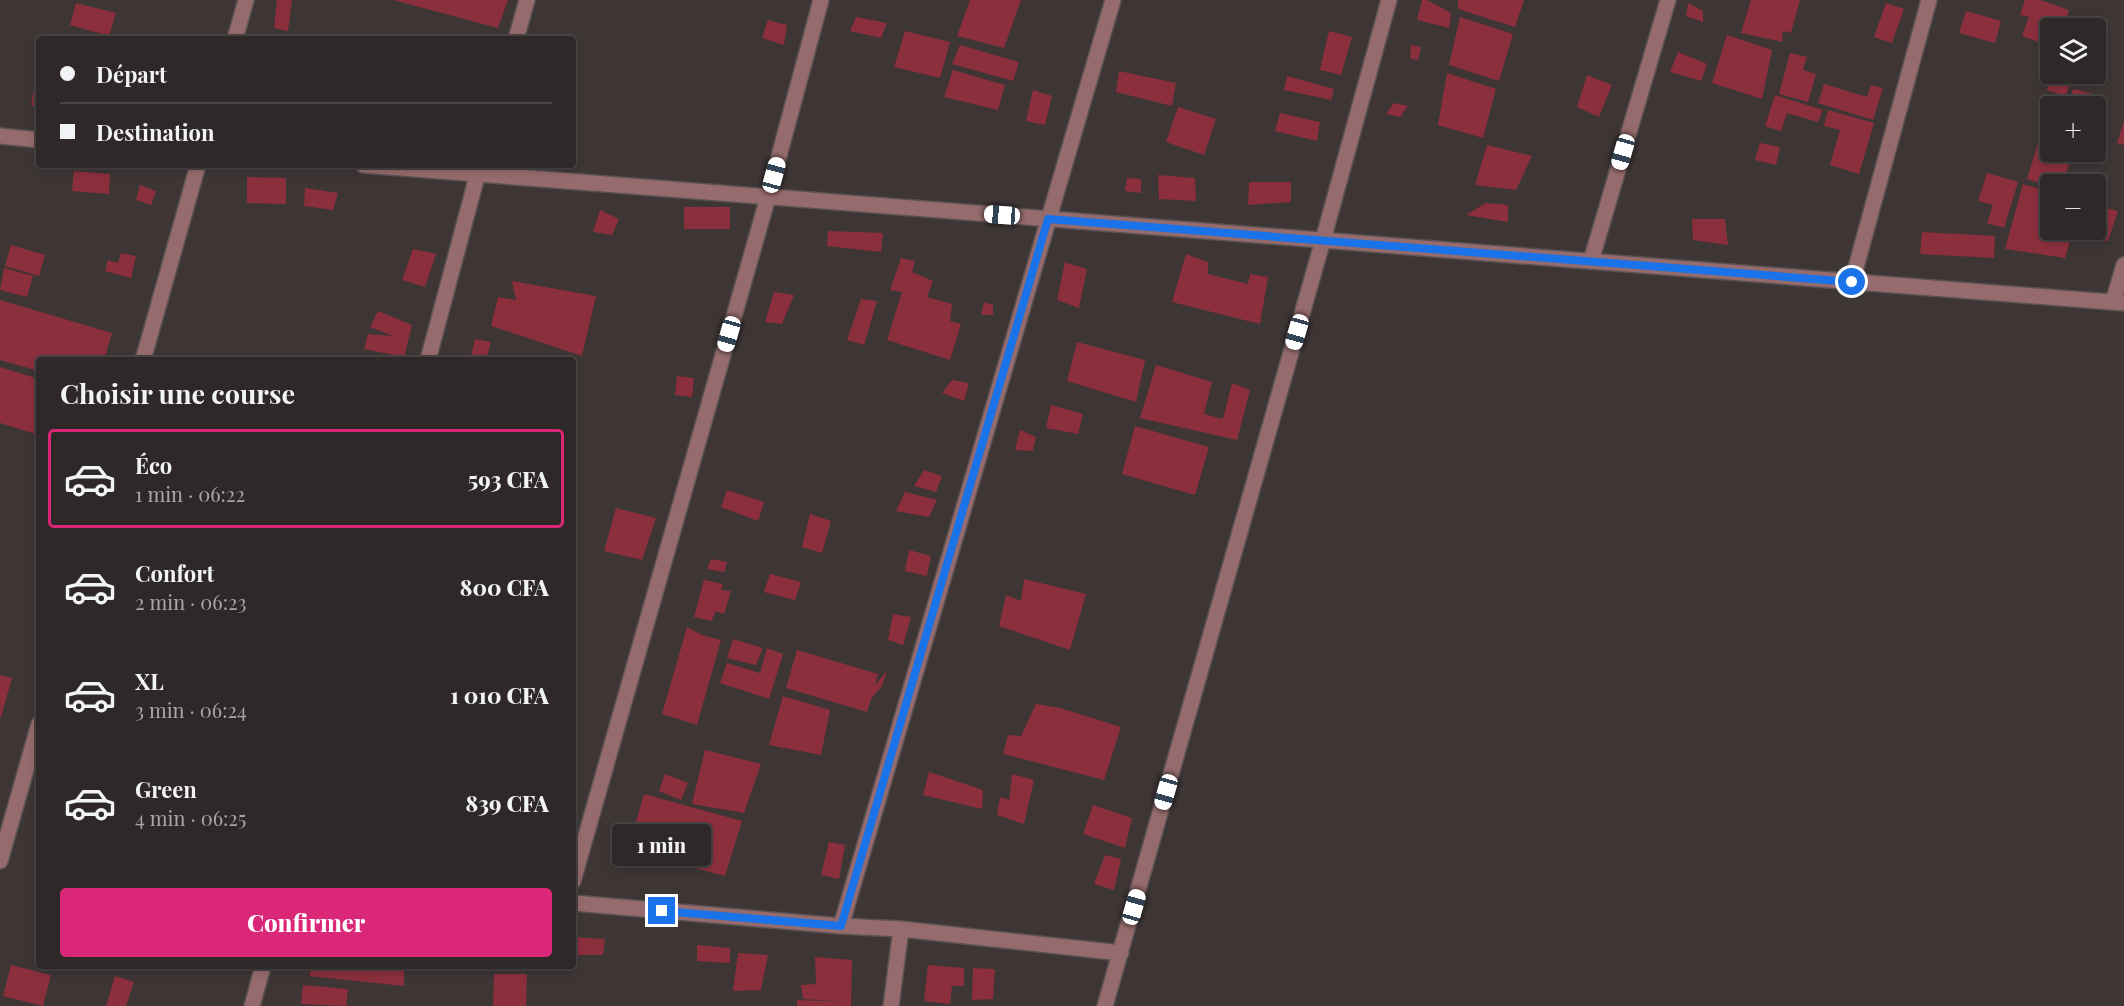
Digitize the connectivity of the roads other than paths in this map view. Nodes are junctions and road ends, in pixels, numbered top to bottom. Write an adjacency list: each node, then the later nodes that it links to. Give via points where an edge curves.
1 (246, 0): 8 (street)
2 (527, 0): 9 (street)
3 (821, 0): 15 (street)
4 (1113, 0): 16 (street)
5 (1389, 0): 17 (street)
6 (1668, 0): 18 (street)
7 (1929, 0): 20 (street)
8 (236, 36)
9 (517, 36)
10 (0, 136): 11 (street)
11 (36, 140)
12 (197, 168): 22 (street)
13 (433, 168): 14 (street)
14 (479, 170): 15 (street); 23 (street)
15 (768, 197): 16 (street); 26 (street)
16 (1048, 219): 17 (street); 28 (street)
17 (1323, 240): 18 (street); 30 (street)
18 (1591, 261): 20 (street)
19 (2124, 265): 21 (street)
20 (1852, 282): 21 (street)
21 (2118, 302)
22 (144, 357)
23 (429, 357)
24 (36, 735): 25 (street)
25 (0, 861)
26 (576, 871)
27 (576, 903): 28 (street)
28 (841, 926): 29 (street)
29 (901, 929): 30 (street); 33 (street)
30 (1120, 953): 34 (street)
31 (262, 969): 32 (street)
32 (252, 1006)
33 (891, 1006)
34 (1105, 1006)

